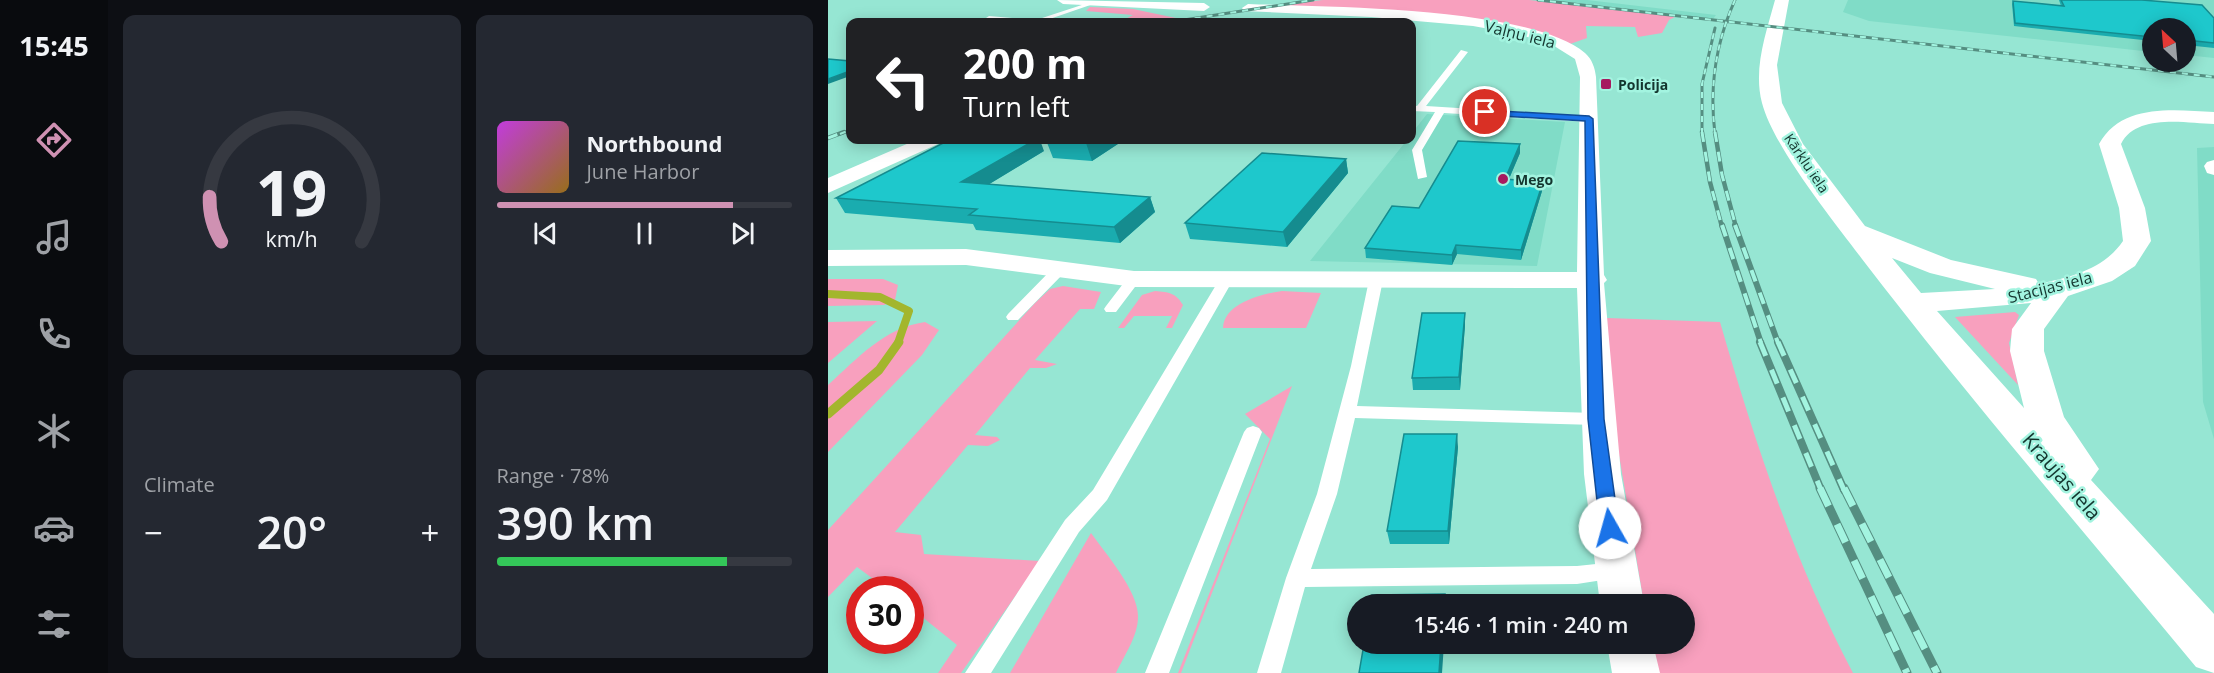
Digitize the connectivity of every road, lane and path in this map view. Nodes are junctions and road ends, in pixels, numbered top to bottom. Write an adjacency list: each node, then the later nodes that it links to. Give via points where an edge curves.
1 (1063, 0): 2 (street)
2 (1096, 2): 5 (street); 6 (lane)
3 (1780, 6): 15 (street, Kārklu iela, via 1770,51 1771,100 1779,122)
4 (1239, 8): 11 (street, Vaļņu iela, via 1453,20 1556,42 1575,51 1587,67)
5 (1204, 14)
6 (1049, 18)
7 (1464, 52): 8 (lane)
8 (1416, 108): 9 (lane)
9 (1441, 110): 11 (lane); 13 (lane, via 1417,150)
10 (2214, 118): 22 (street, Stacijas iela, via 2147,119 2128,124 2113,134 2110,144 2136,221 2138,239 2131,256 2103,274)
11 (1589, 119): 21 (street, Vaļņu iela)
12 (922, 144): 14 (street)
13 (1422, 177)
14 (828, 186)
15 (1851, 227): 22 (street, via 1917,259 1970,275); 23 (street, Kārklu iela)
16 (828, 258): 17 (street, via 966,257)
17 (1060, 269): 18 (street); 25 (lane)
18 (1134, 279): 19 (street); 24 (lane)
19 (1226, 280): 20 (street); 34 (lane, via 1100,495 1072,526)
20 (1376, 280): 21 (street); 26 (lane)
21 (1593, 280): 27 (street, Vaļņu iela)
22 (2056, 289): 23 (street, Stacijas iela, via 1972,302); 29 (street, via 2028,329 2027,351 2046,419)
23 (1911, 302): 29 (street, Kraujas iela)
24 (1111, 309)
25 (1013, 317)
26 (1348, 412): 27 (lane); 30 (lane, via 1327,494)
27 (1596, 419): 31 (street, Vaļņu iela)
28 (1253, 432): 35 (lane)
29 (2145, 572): 32 (street, Kraujas iela)
30 (1297, 578): 31 (lane, via 1577,575); 36 (lane)
31 (1618, 588)
32 (2214, 650)
33 (1632, 654): 37 (street)
34 (977, 673)
35 (1157, 673)
36 (1269, 673)
37 (1636, 673)

